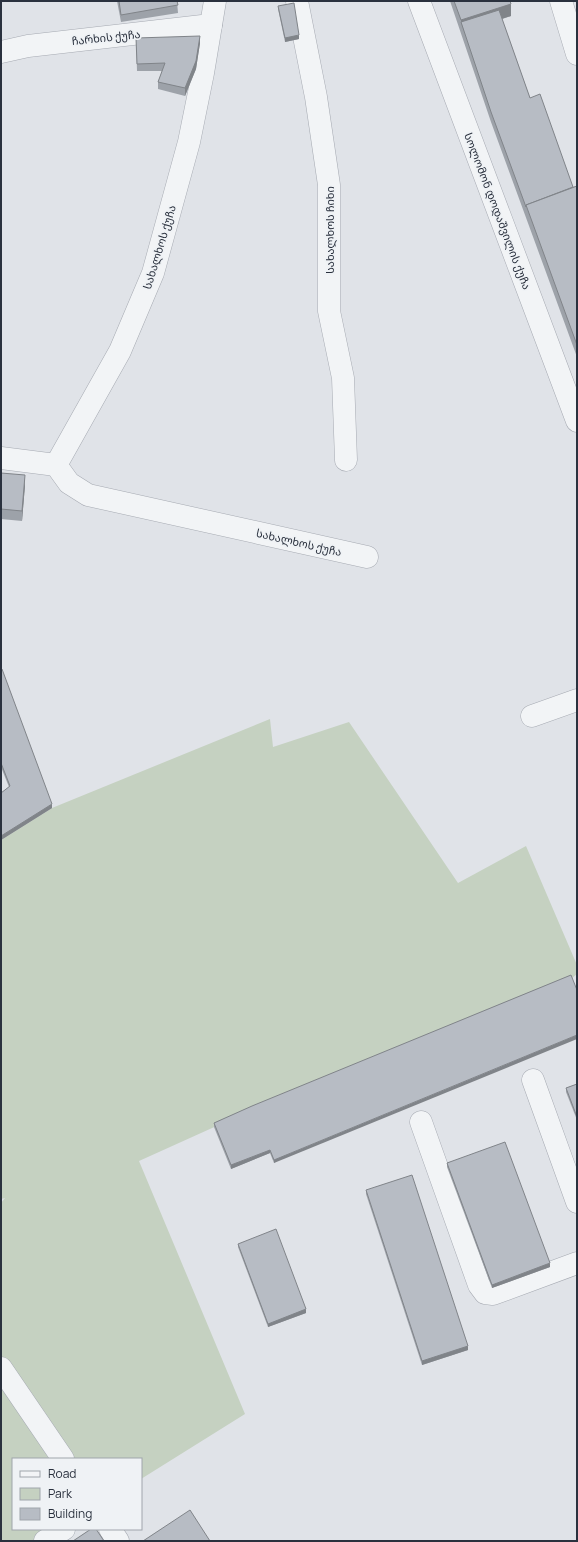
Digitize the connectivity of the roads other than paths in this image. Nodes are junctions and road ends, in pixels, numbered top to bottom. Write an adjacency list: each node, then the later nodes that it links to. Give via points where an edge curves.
1 (297, 1): 9 (street, სახალხოს ჩიხი, via 329,185 330,311 343,378)
2 (419, 1): 7 (street, სოლომონ დოდაშვილის ქუჩა)
3 (561, 1): 6 (street)
4 (216, 10): 5 (street, ჩარხის ქუჩა); 10 (street, სახალხოს ქუჩა, via 189,142 153,273 120,351)
5 (1, 52)
6 (577, 54)
7 (577, 421)
8 (1, 458): 10 (street)
9 (346, 460)
10 (56, 465): 11 (street, სახალხოს ქუჩა, via 69,483 88,495)
11 (367, 557)
12 (577, 700): 13 (street)
13 (532, 716)
14 (533, 1080): 16 (street)
15 (422, 1122): 17 (street, via 479,1285 485,1293 493,1294)
16 (577, 1202)
17 (577, 1263)
18 (1, 1368): 19 (street)
19 (62, 1458)
20 (62, 1530): 22 (street)
21 (111, 1530): 23 (street)
22 (45, 1541)
23 (118, 1541)

